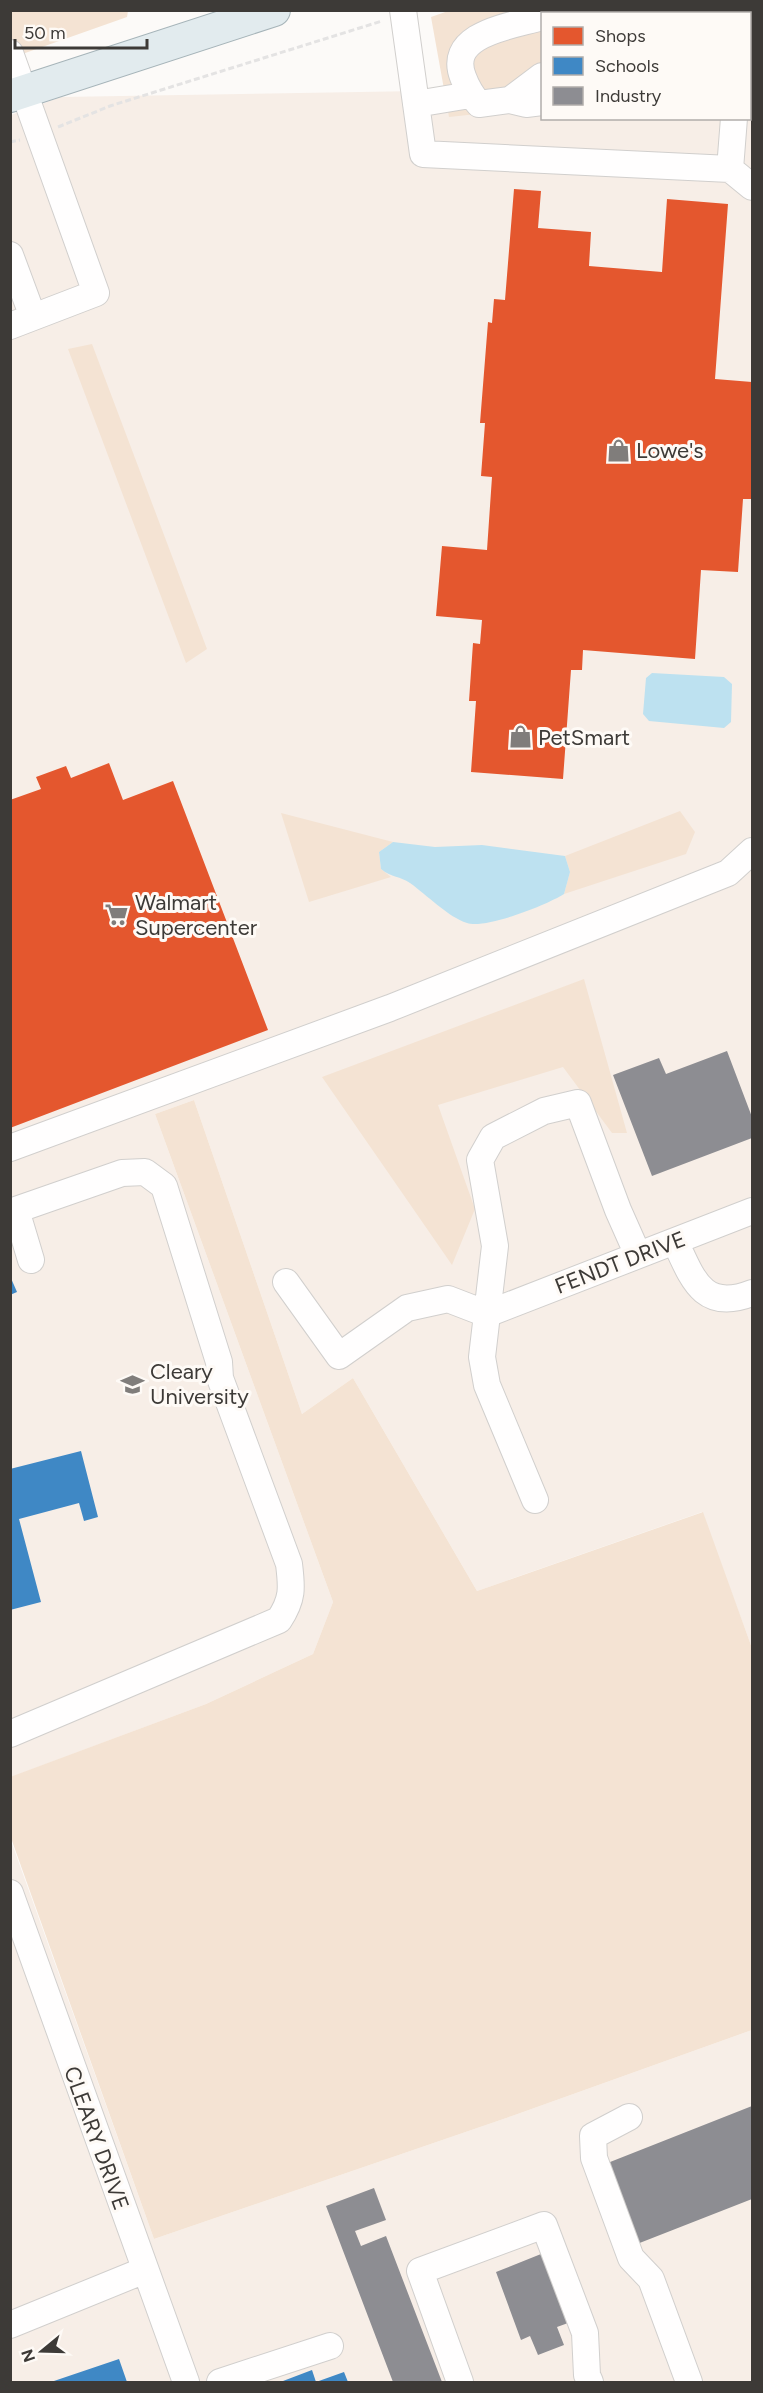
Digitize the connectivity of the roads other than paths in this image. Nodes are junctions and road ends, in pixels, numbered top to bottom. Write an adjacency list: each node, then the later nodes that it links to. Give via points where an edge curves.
1 (274, 10): 6 (main road)
2 (404, 13): 10 (street)
3 (541, 18): 7 (street, via 474,38 460,53 459,68)
4 (10, 53): 6 (street)
5 (541, 77): 8 (street)
6 (17, 94): 15 (street, via 39,134 96,293)
7 (470, 94): 8 (street, via 479,104); 10 (street)
8 (510, 100): 9 (street)
9 (541, 102)
10 (416, 104): 12 (street, via 423,154)
11 (734, 120): 12 (street)
12 (730, 169): 13 (street)
13 (752, 185)
14 (10, 255): 15 (street)
15 (22, 322)
16 (753, 851): 17 (street, via 728,873 434,991)
17 (10, 1148)
18 (13, 1211): 22 (street); 27 (street, via 122,1173 145,1172 164,1186 219,1362 220,1378 289,1564 292,1587 289,1605 279,1620)
19 (753, 1211): 20 (street, FENDT DRIVE)
20 (675, 1241): 21 (street, FENDT DRIVE); 24 (street, via 701,1290 718,1299 736,1299)
21 (638, 1255): 25 (street, FENDT DRIVE); 25 (street, via 578,1103 544,1111 493,1137 480,1160 495,1246)
22 (31, 1260)
23 (286, 1282): 25 (street, via 339,1356 407,1308 448,1299)
24 (753, 1293)
25 (487, 1314): 26 (street, via 482,1357 487,1385)
26 (535, 1500)
27 (10, 1734)
28 (10, 1893): 30 (street, CLEARY DRIVE)
29 (629, 2117): 37 (street, via 593,2136 594,2158 631,2258 651,2278)
30 (145, 2270): 31 (street); 34 (street, CLEARY DRIVE)
31 (10, 2325)
32 (330, 2346): 33 (street)
33 (232, 2381)
34 (186, 2382)
35 (460, 2382): 36 (street, via 420,2271 544,2225 585,2333)
36 (590, 2382)
37 (689, 2382)

